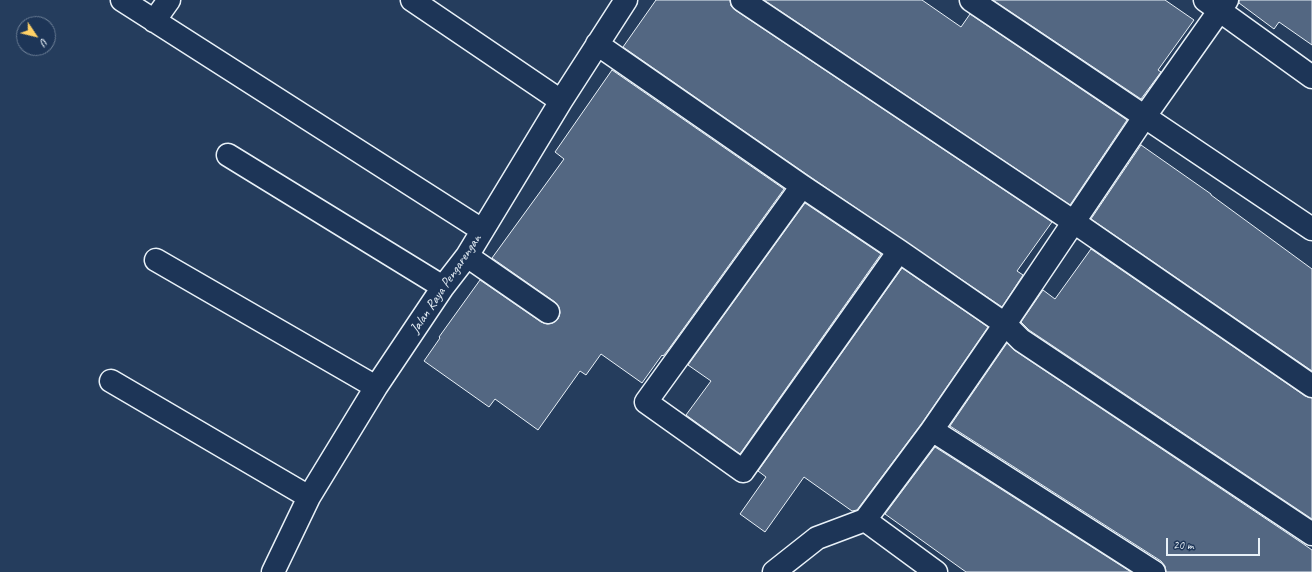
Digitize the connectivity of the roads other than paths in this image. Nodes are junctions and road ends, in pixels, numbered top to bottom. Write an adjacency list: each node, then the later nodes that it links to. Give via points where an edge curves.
1 (122, 0): 8 (street)
2 (169, 0): 8 (street)
3 (412, 0): 11 (street)
4 (626, 0): 9 (street, Jalan Raya Pengarengan)
5 (742, 0): 15 (street)
6 (971, 0): 12 (street)
7 (1217, 3): 10 (street); 12 (street)
8 (154, 21): 17 (street)
9 (597, 44): 11 (street, Jalan Raya Pengarengan); 14 (street)
10 (1311, 75)
11 (561, 101): 17 (street, Jalan Raya Pengarengan)
12 (1145, 116): 15 (street); 16 (street)
13 (228, 155): 21 (street)
14 (802, 186): 18 (street); 18 (street, via 646,402 743,471)
15 (1074, 222): 23 (street); 25 (street)
16 (1312, 229)
17 (482, 230): 19 (street, Jalan Raya Pengarengan)
18 (900, 251): 23 (street)
19 (467, 256): 21 (street, Jalan Raya Pengarengan); 22 (street)
20 (156, 260): 26 (street)
21 (443, 287): 26 (street, Jalan Raya Pengarengan)
22 (548, 312)
23 (1005, 324): 27 (street); 30 (street, via 1021,340)
24 (110, 382): 28 (street)
25 (1312, 386)
26 (376, 387): 28 (street, Jalan Raya Pengarengan)
27 (932, 430): 29 (street); 34 (street)
28 (309, 497): 31 (street, Jalan Raya Pengarengan)
29 (865, 520): 32 (street, via 817,538); 33 (street)
30 (1312, 534)
31 (274, 572)
32 (774, 572)
33 (936, 572)
34 (1154, 572)

